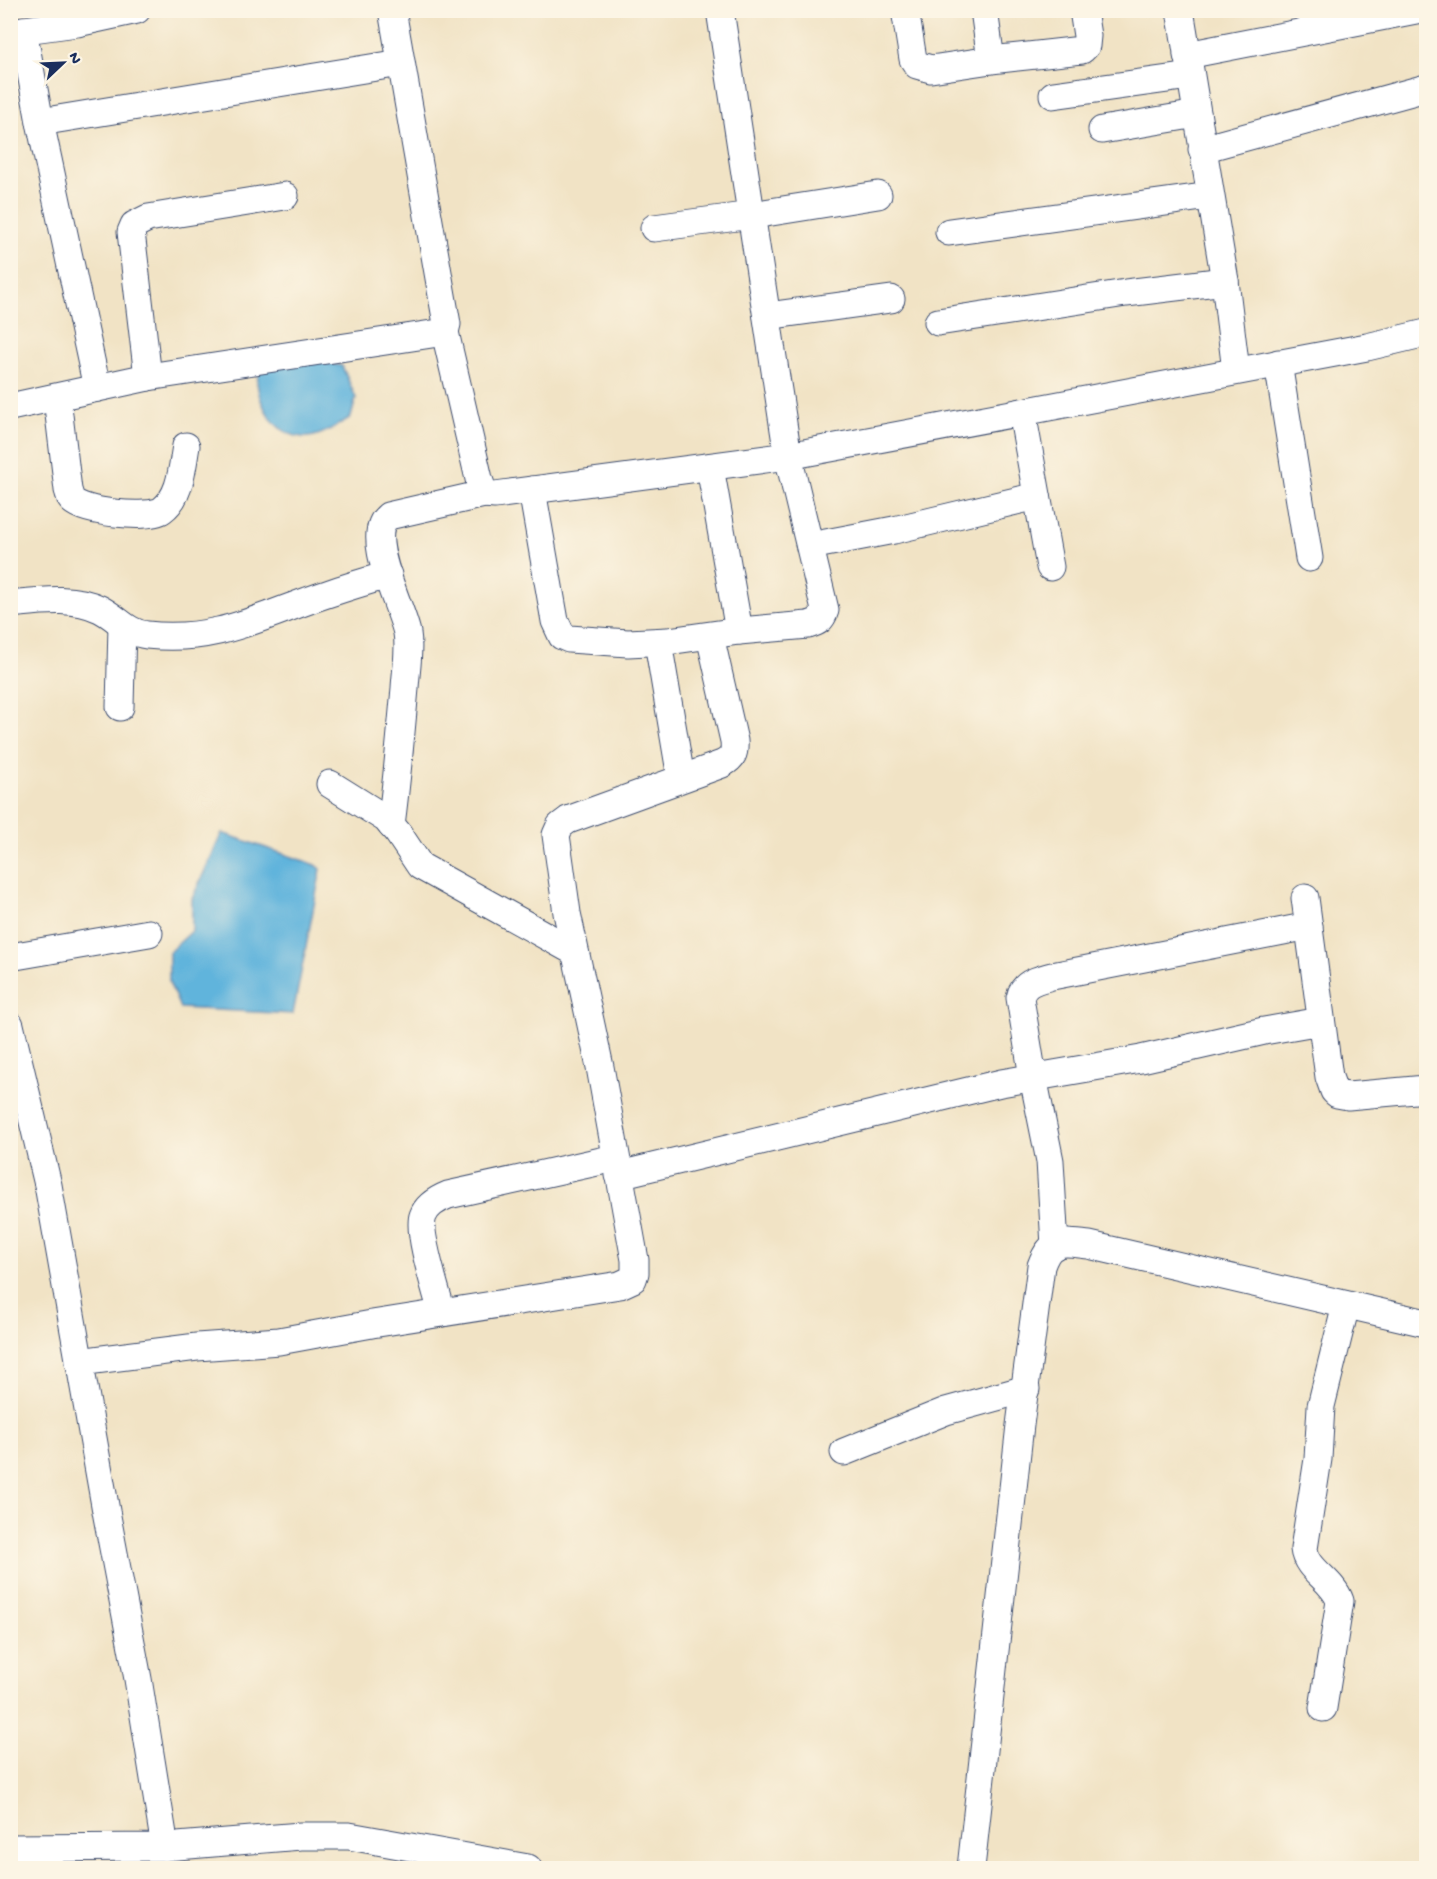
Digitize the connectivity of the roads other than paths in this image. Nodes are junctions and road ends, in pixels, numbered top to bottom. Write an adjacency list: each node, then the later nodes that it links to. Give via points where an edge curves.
1 (137, 10): 10 (street)
2 (392, 10): 12 (street)
3 (720, 10): 23 (street)
4 (905, 10): 11 (street, via 912,59 917,65 931,69)
5 (984, 10): 11 (street)
6 (1083, 10): 11 (street, via 1087,36 1082,50)
7 (1180, 10): 13 (street)
8 (1416, 10): 9 (street)
9 (1370, 15): 13 (street)
10 (17, 31): 17 (street)
11 (991, 60)
12 (401, 63): 17 (street); 30 (street, via 447,324)
13 (1189, 65): 15 (street); 16 (street)
14 (1426, 88): 19 (street)
15 (1053, 95)
16 (1197, 114): 18 (street); 19 (street)
17 (40, 122): 35 (street)
18 (1102, 130)
19 (1202, 149): 22 (street)
20 (878, 195): 23 (street)
21 (285, 196): 34 (street, via 148,218 134,225 131,232)
22 (1210, 196): 25 (street); 26 (street)
23 (752, 215): 24 (street); 28 (street)
24 (654, 228)
25 (949, 232)
26 (1225, 281): 29 (street); 33 (street)
27 (891, 299): 28 (street)
28 (767, 316): 40 (street)
29 (938, 322)
30 (445, 332): 34 (street); 43 (street)
31 (1426, 333): 32 (street)
32 (1278, 363): 33 (street); 46 (street)
33 (1236, 371): 38 (street)
34 (148, 377): 35 (street)
35 (97, 388): 36 (street)
36 (57, 398): 37 (street); 39 (street, via 68,490 71,500 78,504 96,510 155,514 171,502 178,489)
37 (10, 406)
38 (1022, 412): 40 (street); 44 (street)
39 (186, 446)
40 (788, 456): 41 (street); 45 (street)
41 (710, 467): 42 (street); 51 (street)
42 (532, 490): 43 (street); 53 (street, via 555,621 562,636 593,641)
43 (484, 494): 48 (street, via 387,516 380,526 380,536)
44 (1037, 496): 45 (street); 47 (street)
45 (810, 546): 51 (street, via 825,610 819,622)
46 (1309, 558)
47 (1050, 567)
48 (388, 575): 50 (street, via 327,593 230,630 178,638 135,633); 57 (street, via 408,638)
49 (10, 604): 50 (street, via 62,600 81,603 100,609)
50 (122, 625): 54 (street)
51 (739, 631): 52 (street)
52 (710, 636): 53 (street); 55 (street, via 735,752 722,764)
53 (658, 642): 55 (street)
54 (120, 707)
55 (681, 778): 61 (street, via 560,826 556,849)
56 (330, 784): 57 (street)
57 (391, 825): 61 (street, via 420,866)
58 (1305, 898): 59 (street)
59 (1309, 926): 63 (street); 65 (street, via 1052,976 1027,985 1020,998)
60 (149, 933): 62 (street)
61 (575, 952): 68 (street)
62 (10, 957)
63 (1322, 1022): 65 (street); 66 (street, via 1329,1077 1337,1094)
64 (10, 1025): 67 (street)
65 (1033, 1077): 68 (street); 69 (street, via 1050,1161)
66 (1426, 1089)
67 (20, 1099): 73 (street, via 48,1185)
68 (617, 1166): 71 (street, via 448,1195 429,1206 423,1216 422,1231); 71 (street, via 635,1260 633,1279 621,1285)
69 (1055, 1245): 70 (street, via 1089,1245); 74 (street, via 1047,1251 1041,1266)
70 (1346, 1305): 72 (street); 76 (street, via 1321,1406 1318,1459 1304,1549 1308,1562 1332,1586 1340,1601)
71 (442, 1313): 73 (street, via 279,1341)
72 (1426, 1323)
73 (79, 1362): 77 (street)
74 (1026, 1389): 75 (street, via 946,1411); 80 (street)
75 (844, 1452)
76 (1323, 1708)
77 (165, 1847): 78 (street); 79 (street, via 349,1836)
78 (10, 1848)
79 (528, 1869)
80 (971, 1869)

